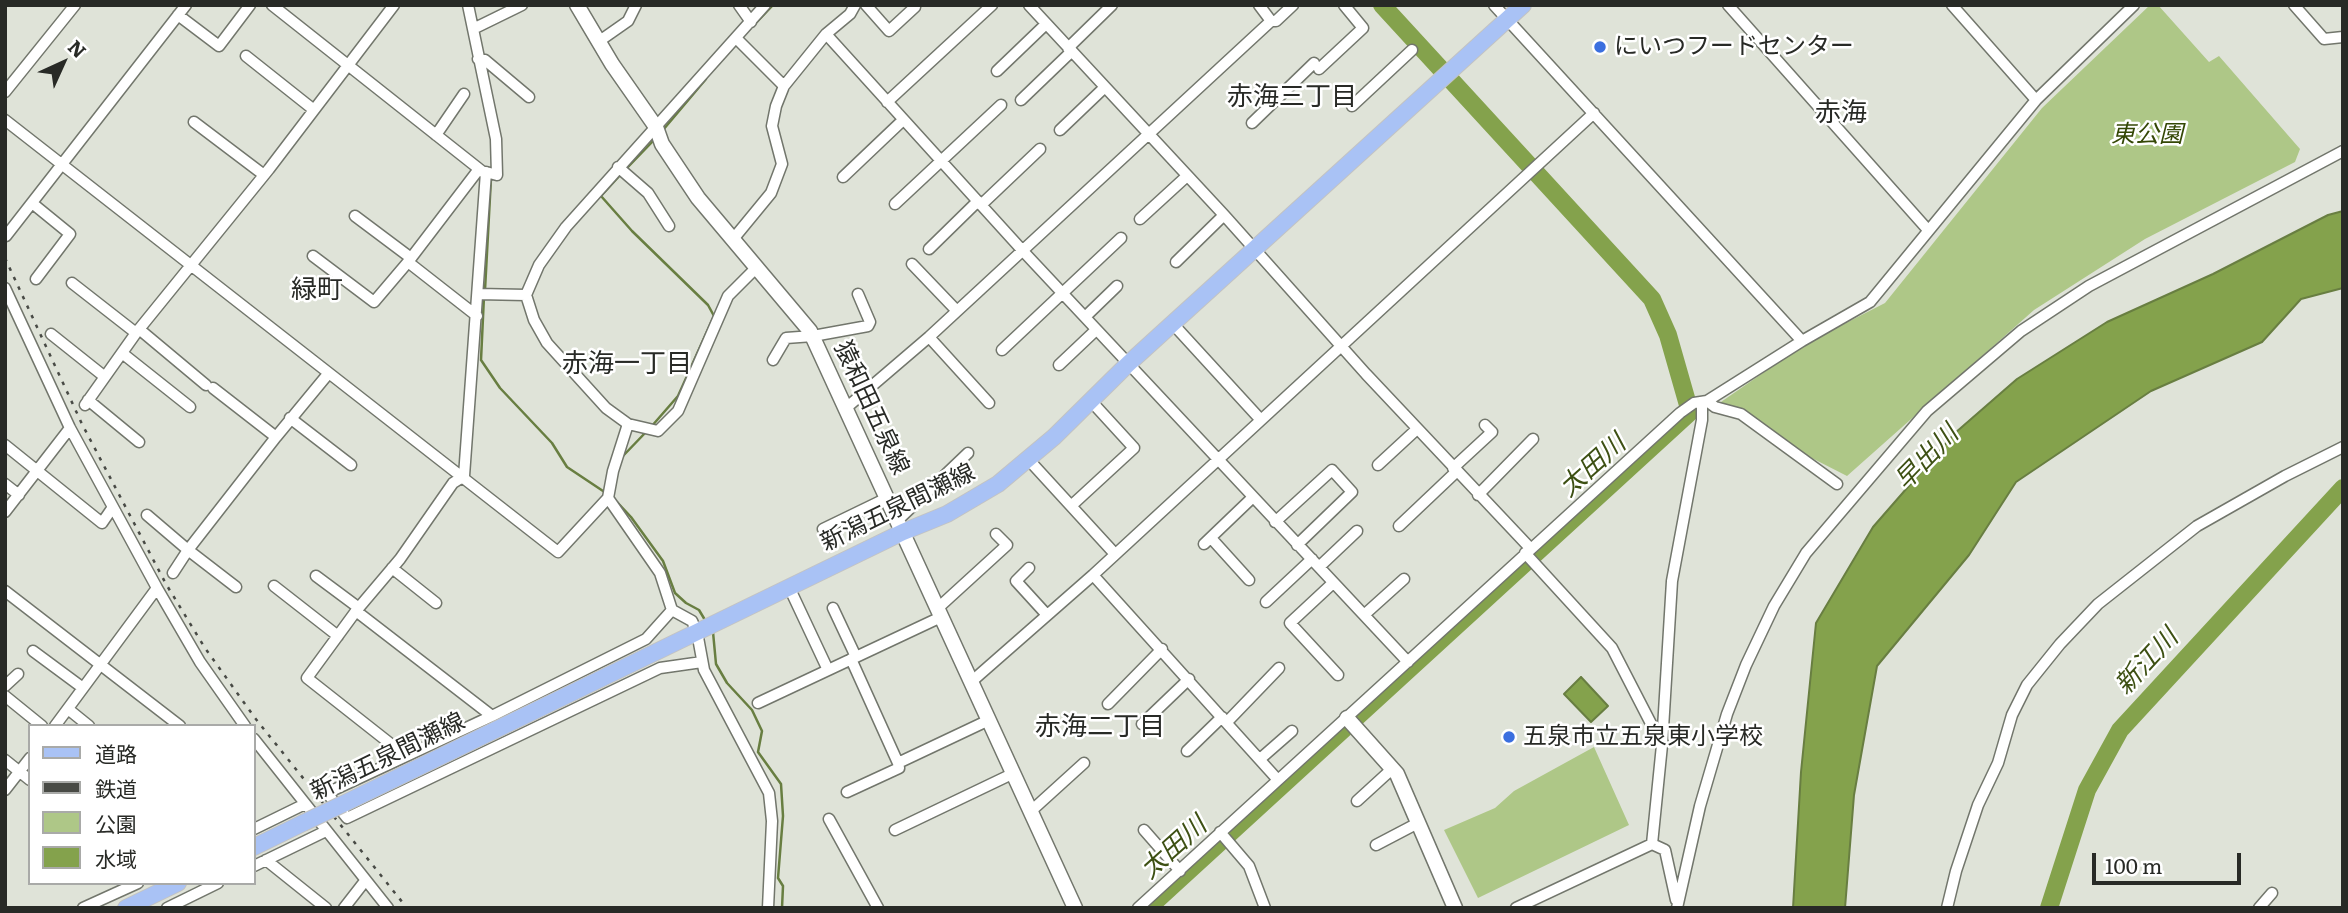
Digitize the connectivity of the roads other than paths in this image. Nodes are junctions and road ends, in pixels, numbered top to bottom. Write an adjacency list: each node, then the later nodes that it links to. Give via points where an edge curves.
1 (75, 5): 45 (street)
2 (186, 5): 27 (street)
3 (250, 5): 27 (street, via 219,46)
4 (272, 5): 41 (street)
5 (394, 5): 41 (street)
6 (468, 5): 32 (street)
7 (522, 5): 32 (street)
8 (577, 5): 36 (main road, 猿和田五泉線)
9 (636, 5): 36 (street, via 628,20)
10 (739, 5): 30 (street)
11 (765, 5): 30 (street)
12 (855, 5): 33 (street)
13 (866, 5): 26 (street, via 890,31)
14 (992, 5): 50 (street)
15 (1029, 5): 31 (street)
16 (1112, 5): 37 (street)
17 (1259, 5): 29 (street)
18 (1293, 5): 29 (street)
19 (1344, 5): 58 (street, via 1363,27)
20 (1494, 5): 28 (street)
21 (1523, 5): 28 (main road, 新潟五泉間瀬線)
22 (1728, 5): 79 (street)
23 (1952, 5): 49 (street)
24 (2134, 5): 49 (street)
25 (2294, 5): 34 (street, via 2324,39)
26 (915, 7)
27 (178, 15): 66 (street)
28 (1508, 20): 54 (street); 85 (main road, 新潟五泉間瀬線)
29 (1271, 21): 62 (street)
30 (751, 22): 35 (street)
31 (1046, 24): 37 (street); 42 (street)
32 (473, 29): 40 (street)
33 (826, 34): 43 (street); 50 (street)
34 (2343, 37)
35 (736, 38): 43 (street); 59 (street)
36 (598, 41): 59 (main road, 猿和田五泉線)
37 (1070, 50): 44 (street); 48 (street)
38 (1412, 50): 52 (street)
39 (246, 56): 53 (street)
40 (478, 59): 47 (street); 68 (street, via 496,139 497,175)
41 (348, 65): 53 (street); 61 (street)
42 (997, 71)
43 (785, 86): 81 (street, via 772,126 782,164 771,193)
44 (1105, 87): 60 (street); 62 (street)
45 (5, 92)
46 (464, 94): 61 (street)
47 (529, 97)
48 (1021, 100)
49 (2036, 100): 79 (street)
50 (887, 102): 56 (street)
51 (1001, 105): 65 (street)
52 (1352, 106)
53 (314, 110): 69 (street)
54 (1594, 113): 109 (street); 110 (street)
55 (5, 120): 66 (street)
56 (904, 120): 65 (street); 71 (street)
57 (194, 122): 69 (street)
58 (1252, 123)
59 (656, 127): 67 (street); 81 (main road, 猿和田五泉線, via 698,198)
60 (1059, 131)
61 (436, 135): 68 (street)
62 (1150, 135): 70 (street); 84 (street)
63 (1040, 149): 73 (street)
64 (2343, 151): 254 (street, via 2089,286 2021,331 1927,411 1806,553 1774,606 1727,713)
65 (941, 162): 73 (street); 74 (street)
66 (61, 166): 72 (street); 90 (street)
67 (618, 167): 78 (street, via 648,193); 99 (street, via 552,246)
68 (482, 170): 87 (street); 96 (street)
69 (264, 175): 90 (street)
70 (1187, 176): 75 (street); 77 (street)
71 (843, 177)
72 (32, 203): 80 (street); 92 (street, via 70,234)
73 (979, 203): 83 (street); 84 (street)
74 (895, 204)
75 (1224, 215): 85 (street); 88 (street)
76 (355, 216): 87 (street)
77 (1140, 219)
78 (669, 226)
79 (1928, 230): 109 (street, via 1870,302)
80 (6, 236)
81 (734, 238): 91 (main road, 猿和田五泉線)
82 (1122, 238): 98 (street)
83 (929, 249)
84 (1022, 250): 98 (street); 100 (street)
85 (1255, 250): 103 (main road, 新潟五泉間瀬線); 110 (street)
86 (313, 256): 87 (street, via 374,302)
87 (410, 260): 101 (street)
88 (1176, 262)
89 (912, 264): 100 (street)
90 (191, 266): 105 (street); 116 (street)
91 (757, 267): 107 (main road, 猿和田五泉線); 125 (street, via 728,296 678,411 658,431)
92 (36, 279)
93 (72, 283): 105 (street)
94 (1117, 286): 102 (street)
95 (5, 288): 127 (street)
96 (478, 294): 99 (street); 101 (street)
97 (858, 294): 107 (street, via 868,326)
98 (1063, 294): 102 (street); 111 (street)
99 (526, 295): 125 (street, via 547,343 606,408)
100 (957, 311): 108 (street)
101 (477, 316): 141 (street)
102 (1085, 317): 104 (street)
103 (1173, 324): 114 (main road, 新潟五泉間瀬線); 124 (street)
104 (1096, 330): 114 (street); 115 (street)
105 (137, 331): 112 (street); 129 (street)
106 (51, 334): 117 (street)
107 (813, 336): 113 (street, via 786,338); 122 (main road, 猿和田五泉線)
108 (929, 337): 120 (street); 122 (street)
109 (1802, 341): 119 (street)
110 (1341, 345): 124 (street); 128 (street)
111 (1002, 351)
112 (122, 353): 117 (street); 121 (street)
113 (773, 360)
114 (1128, 364): 118 (main road, 新潟五泉間瀬線); 135 (street)
115 (1059, 365)
116 (328, 374): 123 (street); 141 (street)
117 (105, 377): 131 (street, via 86,403)
118 (1091, 401): 136 (main road, 新潟五泉間瀬線); 149 (street, via 1134,448)
119 (1705, 402): 143 (street, via 1741,414); 162 (street, via 1694,403 1653,436); 217 (street, via 1672,581)
120 (989, 403)
121 (190, 407)
122 (846, 408): 147 (main road, 猿和田五泉線)
123 (290, 418): 129 (street); 137 (street)
124 (1260, 419): 135 (street)
125 (628, 425): 146 (street)
126 (1485, 425): 140 (street, via 1492,432)
127 (70, 428): 139 (street); 150 (street)
128 (1417, 429): 138 (street); 140 (street)
129 (275, 437): 160 (street)
130 (1533, 439): 145 (street)
131 (139, 442)
132 (5, 445): 139 (street)
133 (2343, 447): 267 (street, via 2197,526 2098,604 2053,653 2027,685 2012,715)
134 (968, 453): 154 (street)
135 (1217, 458): 148 (street); 161 (street)
136 (1028, 459): 149 (street); 154 (main road, 新潟五泉間瀬線, via 998,484 947,514)
137 (351, 465)
138 (1378, 465)
139 (38, 470): 144 (street); 150 (street, via 102,523)
140 (1455, 470): 145 (street); 155 (street)
141 (464, 476): 146 (street, via 558,552); 164 (street, via 453,483)
142 (5, 484): 144 (street)
143 (1837, 484)
144 (19, 495): 151 (street)
145 (1478, 495): 162 (street)
146 (608, 498): 181 (street, via 660,573)
147 (887, 498): 154 (main road, 猿和田五泉線); 156 (street)
148 (1252, 498): 153 (street); 170 (street, via 1207,541)
149 (1071, 506): 161 (street)
150 (113, 507): 175 (street)
151 (5, 512)
152 (147, 515): 160 (street)
153 (1275, 522): 159 (street); 159 (street, via 1332,470 1352,492)
154 (901, 526): 174 (main road, 新潟五泉間瀬線); 182 (main road, 猿和田五泉線)
155 (1399, 526)
156 (823, 529)
157 (1357, 531): 163 (street)
158 (996, 534): 182 (street, via 1007,545)
159 (1297, 545): 163 (street)
160 (188, 551): 166 (street); 173 (street)
161 (1115, 554): 167 (street)
162 (1529, 555): 191 (street); 217 (street, via 1612,648)
163 (1315, 563): 171 (street); 177 (street)
164 (393, 568): 178 (street); 180 (street)
165 (1029, 568): 183 (street, via 1016,581)
166 (173, 573)
167 (1093, 575): 183 (street); 187 (street)
168 (316, 576): 180 (street)
169 (1404, 579): 184 (street)
170 (1249, 580)
171 (1333, 583): 184 (street); 196 (street, via 1290,623)
172 (274, 586): 186 (street)
173 (236, 587)
174 (789, 587): 185 (main road, 新潟五泉間瀬線); 194 (street)
175 (157, 588): 192 (street); 213 (street)
176 (5, 591): 192 (street)
177 (1266, 602)
178 (436, 603)
179 (833, 608): 189 (street)
180 (358, 609): 186 (street); 205 (street)
181 (671, 610): 185 (street, via 692,621); 205 (street, via 646,639)
182 (939, 612): 189 (street); 198 (main road, 猿和田五泉線)
183 (1047, 615): 198 (street)
184 (1364, 615): 191 (street)
185 (697, 632): 190 (street); 244 (main road, 新潟五泉間瀬線, bridge)
186 (338, 636): 219 (street, via 307,678)
187 (1162, 649): 197 (street); 203 (street)
188 (33, 651): 200 (street)
189 (854, 658): 194 (street); 223 (street)
190 (702, 662): 219 (street, via 660,668 437,780 347,818 327,793); 261 (street, via 720,705 769,793)
191 (1408, 662): 208 (street)
192 (101, 666): 200 (street); 212 (street)
193 (1279, 668): 207 (street)
194 (828, 670): 202 (street)
195 (18, 674): 199 (street)
196 (1338, 675)
197 (1189, 679): 207 (street); 214 (street)
198 (971, 682): 206 (main road, 猿和田五泉線)
199 (5, 686)
200 (83, 688): 204 (street)
201 (5, 696): 209 (street)
202 (758, 703)
203 (1108, 704)
204 (68, 709): 210 (street); 211 (street)
205 (492, 716): 219 (street)
206 (989, 720): 223 (street); 227 (main road, 猿和田五泉線)
207 (1224, 720): 218 (street); 221 (street)
208 (1350, 721): 225 (main road); 229 (street)
209 (40, 724)
210 (57, 724)
211 (87, 724)
212 (177, 724)
213 (243, 724)
214 (1142, 724)
215 (1292, 731): 221 (street)
216 (256, 744): 233 (street)
217 (1662, 745): 242 (street)
218 (1187, 751)
219 (406, 756)
220 (5, 760): 226 (street)
221 (1260, 760): 229 (street)
222 (28, 761): 226 (street)
223 (898, 763): 231 (street, via 899,768)
224 (1084, 763): 234 (street)
225 (1392, 769): 232 (street); 236 (main road)
226 (19, 772): 228 (street); 230 (street)
227 (1012, 774): 234 (main road, 猿和田五泉線); 238 (street)
228 (28, 779)
229 (1278, 780): 241 (street)
230 (5, 790)
231 (847, 792)
232 (1357, 802)
233 (305, 804): 237 (street); 240 (street)
234 (1030, 812): 263 (main road, 猿和田五泉線)
235 (829, 819): 262 (street)
236 (1418, 823): 243 (street); 265 (main road)
237 (256, 827)
238 (895, 830)
239 (1144, 830): 247 (street)
240 (326, 831): 245 (street); 248 (street)
241 (1220, 832): 247 (street); 253 (street, via 1249,866)
242 (1652, 844): 254 (street, via 1665,850); 266 (street)
243 (1376, 845)
244 (256, 846)
245 (266, 860): 246 (street); 258 (street)
246 (256, 865)
247 (1180, 872): 264 (street)
248 (365, 881): 259 (street); 260 (street)
249 (134, 885): 255 (street)
250 (174, 885): 256 (main road)
251 (214, 885): 257 (street)
252 (2272, 892): 268 (street)
253 (1260, 906)
254 (1677, 907)
255 (83, 908)
256 (127, 908)
257 (166, 908)
258 (326, 908)
259 (344, 908)
260 (388, 908)
261 (768, 908)
262 (878, 908)
263 (1075, 908)
264 (1138, 908)
265 (1455, 908)
266 (1516, 908)
267 (1947, 908)
268 (2259, 908)

